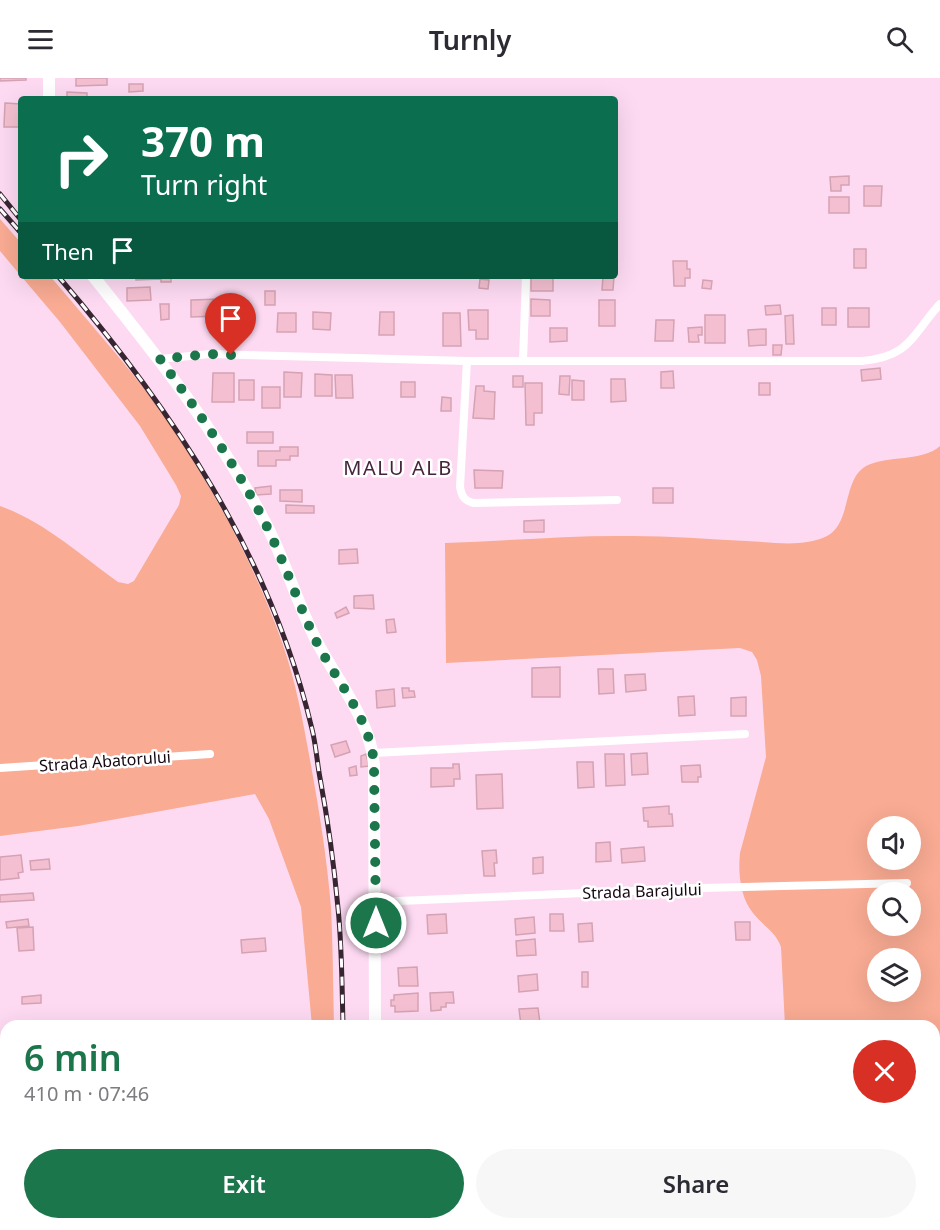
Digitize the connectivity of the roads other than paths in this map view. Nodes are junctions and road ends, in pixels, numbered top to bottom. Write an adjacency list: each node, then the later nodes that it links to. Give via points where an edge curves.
1 (49, 78): 2 (street)
2 (49, 96)
3 (95, 279): 6 (street)
4 (526, 279): 8 (street)
5 (940, 304): 8 (street, via 910,343 881,359)
6 (160, 359): 7 (street, via 210,354); 11 (street, via 201,415 249,494 313,634 363,724)
7 (467, 361): 8 (street); 9 (street, via 460,487 466,501)
8 (523, 361)
9 (617, 500)
10 (745, 734): 11 (street)
11 (374, 753): 15 (street)
12 (210, 754): 13 (street, Strada Abatorului)
13 (0, 768)
14 (867, 884): 15 (street, Strada Barajului)
15 (376, 902): 16 (street)
16 (375, 1020)

